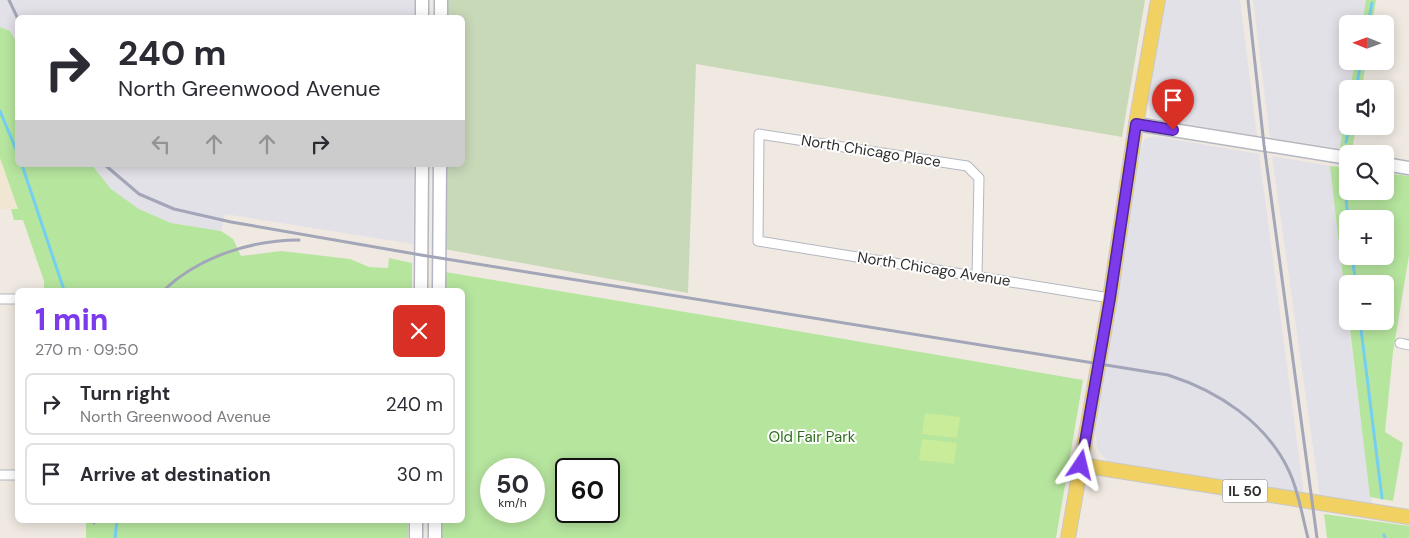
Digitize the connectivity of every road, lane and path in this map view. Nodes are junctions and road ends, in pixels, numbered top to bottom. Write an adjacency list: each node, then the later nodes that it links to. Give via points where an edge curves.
1 (422, 0): 4 (main road)
2 (441, 0): 5 (main road)
3 (1158, 0): 6 (main road)
4 (422, 15)
5 (441, 15)
6 (1136, 124): 7 (main road); 16 (main road)
7 (1339, 157)
8 (1394, 166): 11 (main road)
9 (422, 167): 14 (main road)
10 (440, 167): 15 (main road)
11 (1409, 168)
12 (758, 241): 13 (street, North Chicago Avenue); 13 (street, North Chicago Place, via 759,134 967,166 979,178)
13 (977, 276): 16 (street, North Chicago Avenue)
14 (420, 288)
15 (439, 288)
16 (1110, 298): 19 (main road)
17 (0, 299): 18 (street)
18 (15, 299)
19 (1081, 465): 22 (main road, IL 50); 27 (main road)
20 (0, 475): 21 (street)
21 (15, 476)
22 (1409, 517)
23 (416, 523): 25 (main road)
24 (435, 523): 26 (main road)
25 (416, 538)
26 (435, 538)
27 (1068, 538)

